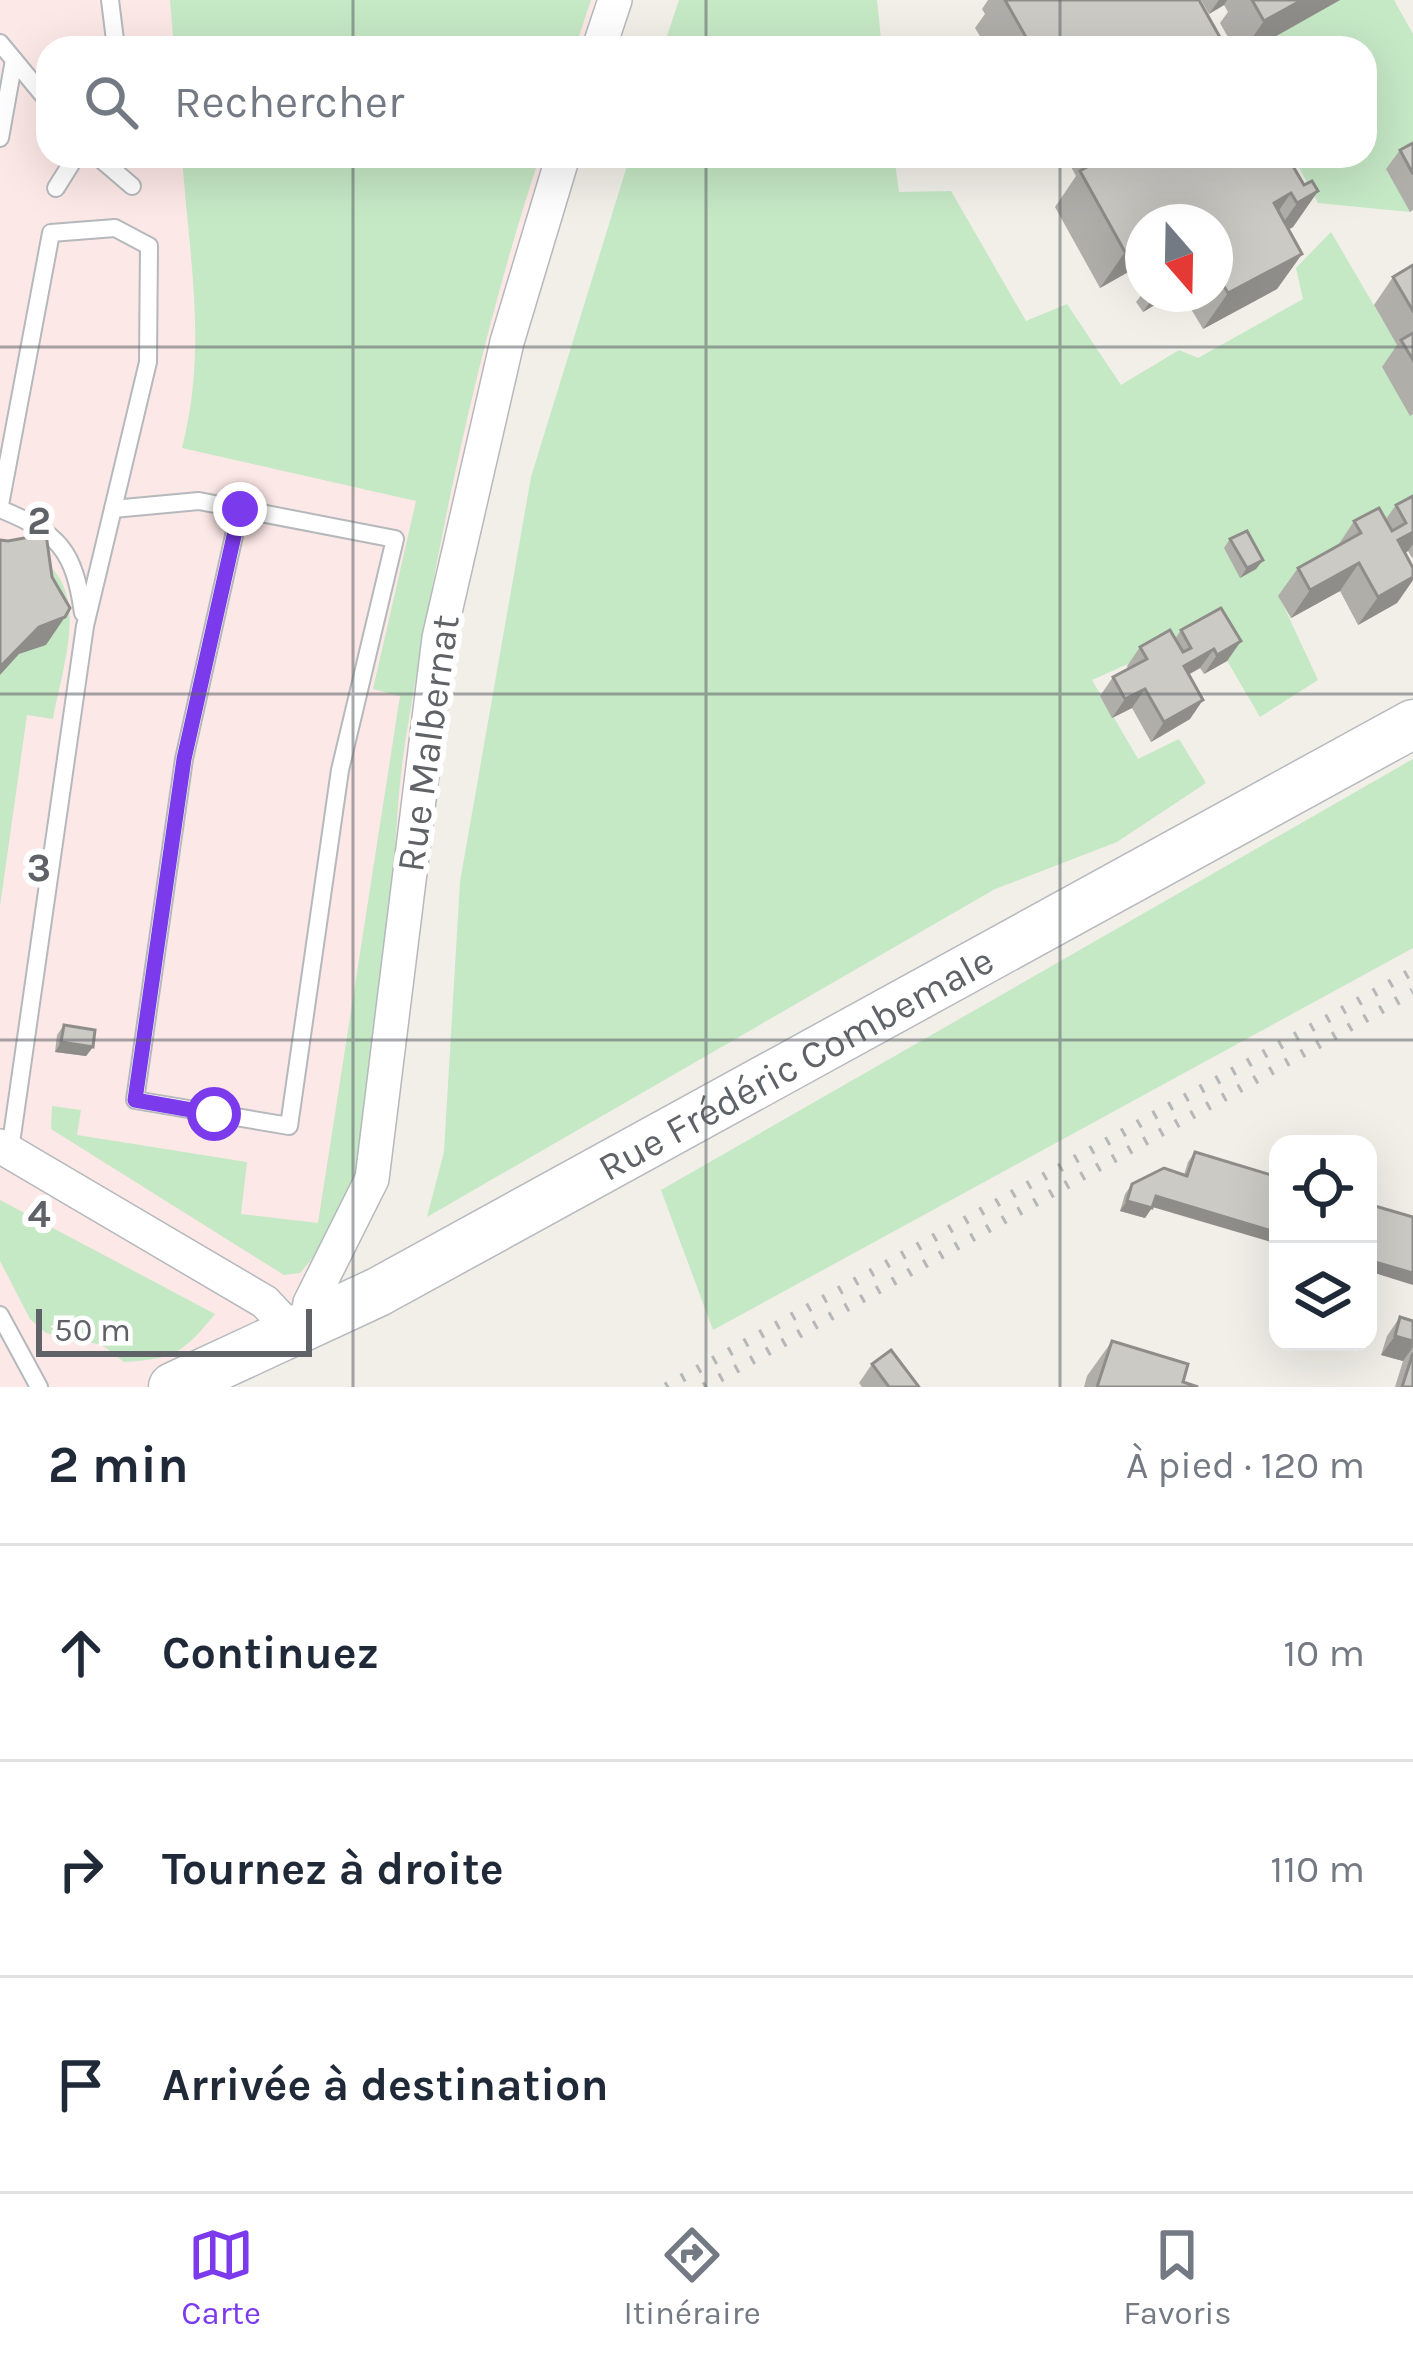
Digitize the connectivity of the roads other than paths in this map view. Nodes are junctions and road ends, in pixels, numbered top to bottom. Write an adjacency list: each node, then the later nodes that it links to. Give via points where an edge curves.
1 (110, 0): 3 (lane)
2 (615, 0): 4 (street)
3 (114, 36)
4 (603, 36)
5 (0, 43): 6 (lane)
6 (14, 60): 7 (lane); 8 (lane)
7 (36, 87)
8 (0, 138)
9 (68, 168): 13 (lane)
10 (111, 168): 12 (lane)
11 (560, 168): 21 (street, Rue Malbernat, via 470,484 440,638 372,1179)
12 (132, 186)
13 (56, 188)
14 (0, 507): 15 (lane, via 51,233 91,226 149,246 148,362); 17 (lane, via 44,527 76,566)
15 (113, 509): 16 (lane, via 199,500); 17 (lane)
16 (240, 509): 16 (lane, via 184,759 135,1100 290,1126 340,770 394,539)
17 (85, 626): 19 (lane)
18 (1413, 724): 21 (street, Rue Frédéric Combemale)
19 (5, 1148): 21 (street, via 265,1302)
20 (0, 1316): 22 (lane)
21 (300, 1331): 23 (street, Rue Frédéric Combemale)
22 (39, 1387)
23 (173, 1387)

